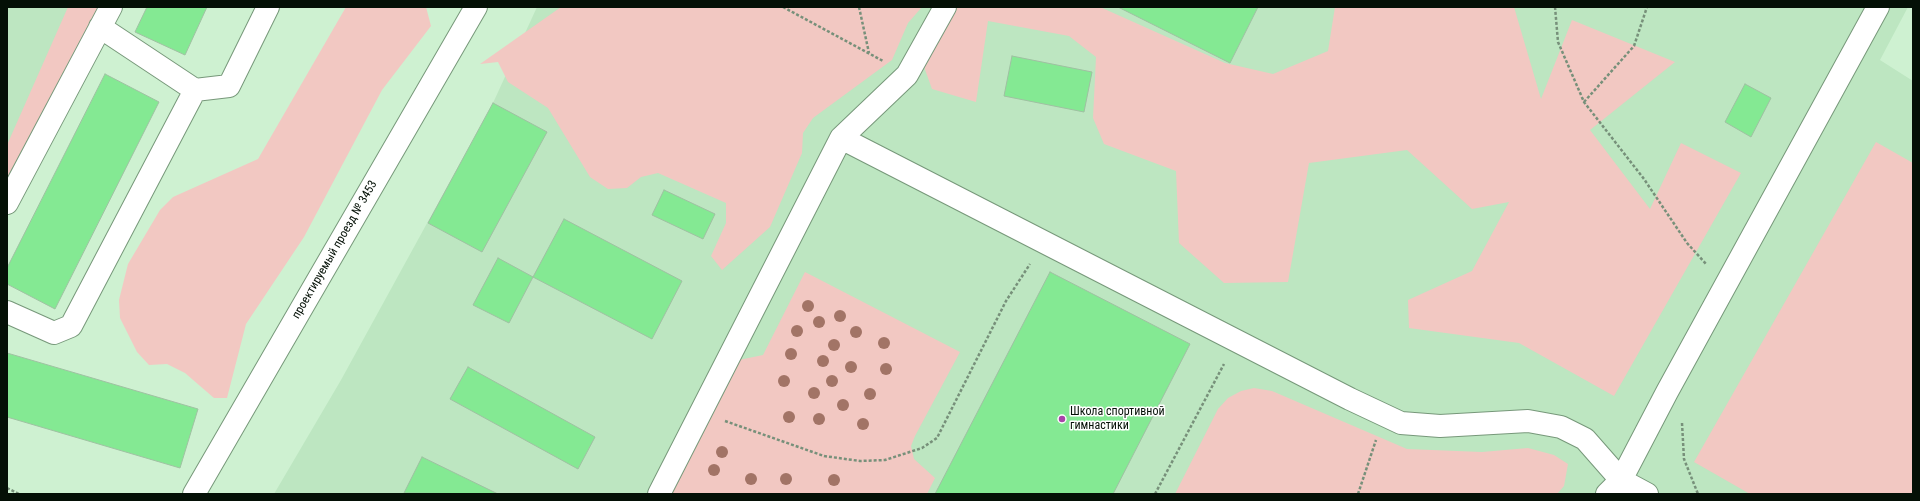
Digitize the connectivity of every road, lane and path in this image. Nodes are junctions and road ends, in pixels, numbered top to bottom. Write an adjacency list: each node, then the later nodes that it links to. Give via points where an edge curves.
1 (111, 7): 10 (street)
2 (268, 7): 13 (street, via 229,86)
3 (476, 7): 27 (street, проектируемый проезд № 3453)
4 (783, 7): 11 (path)
5 (859, 7): 11 (path)
6 (945, 7): 12 (street)
7 (1555, 7): 14 (path, via 1558,42)
8 (1647, 7): 14 (path, via 1634,46)
9 (1878, 7): 18 (street)
10 (100, 27): 13 (street); 16 (street)
11 (869, 53): 12 (path)
12 (907, 75): 15 (street)
13 (195, 90): 19 (street, via 71,326 54,333)
14 (1584, 102): 18 (path, via 1644,179 1687,243)
15 (841, 138): 17 (street); 21 (street)
16 (7, 203)
17 (1044, 242): 20 (street); 21 (path, via 1006,301 937,438 922,448 885,460 860,461 824,456)
18 (1725, 285): 24 (street)
19 (7, 312)
20 (1236, 341): 22 (street); 29 (path)
21 (700, 412): 28 (street)
22 (1386, 416): 24 (street, via 1401,423 1432,425 1528,421 1561,427 1585,439); 30 (path)
23 (1681, 416): 32 (path, via 1684,459)
24 (1614, 487): 31 (street)
25 (7, 488): 26 (path)
26 (19, 494)
27 (194, 494)
28 (659, 494)
29 (1156, 494)
30 (1358, 494)
31 (1648, 494)
32 (1698, 494)

